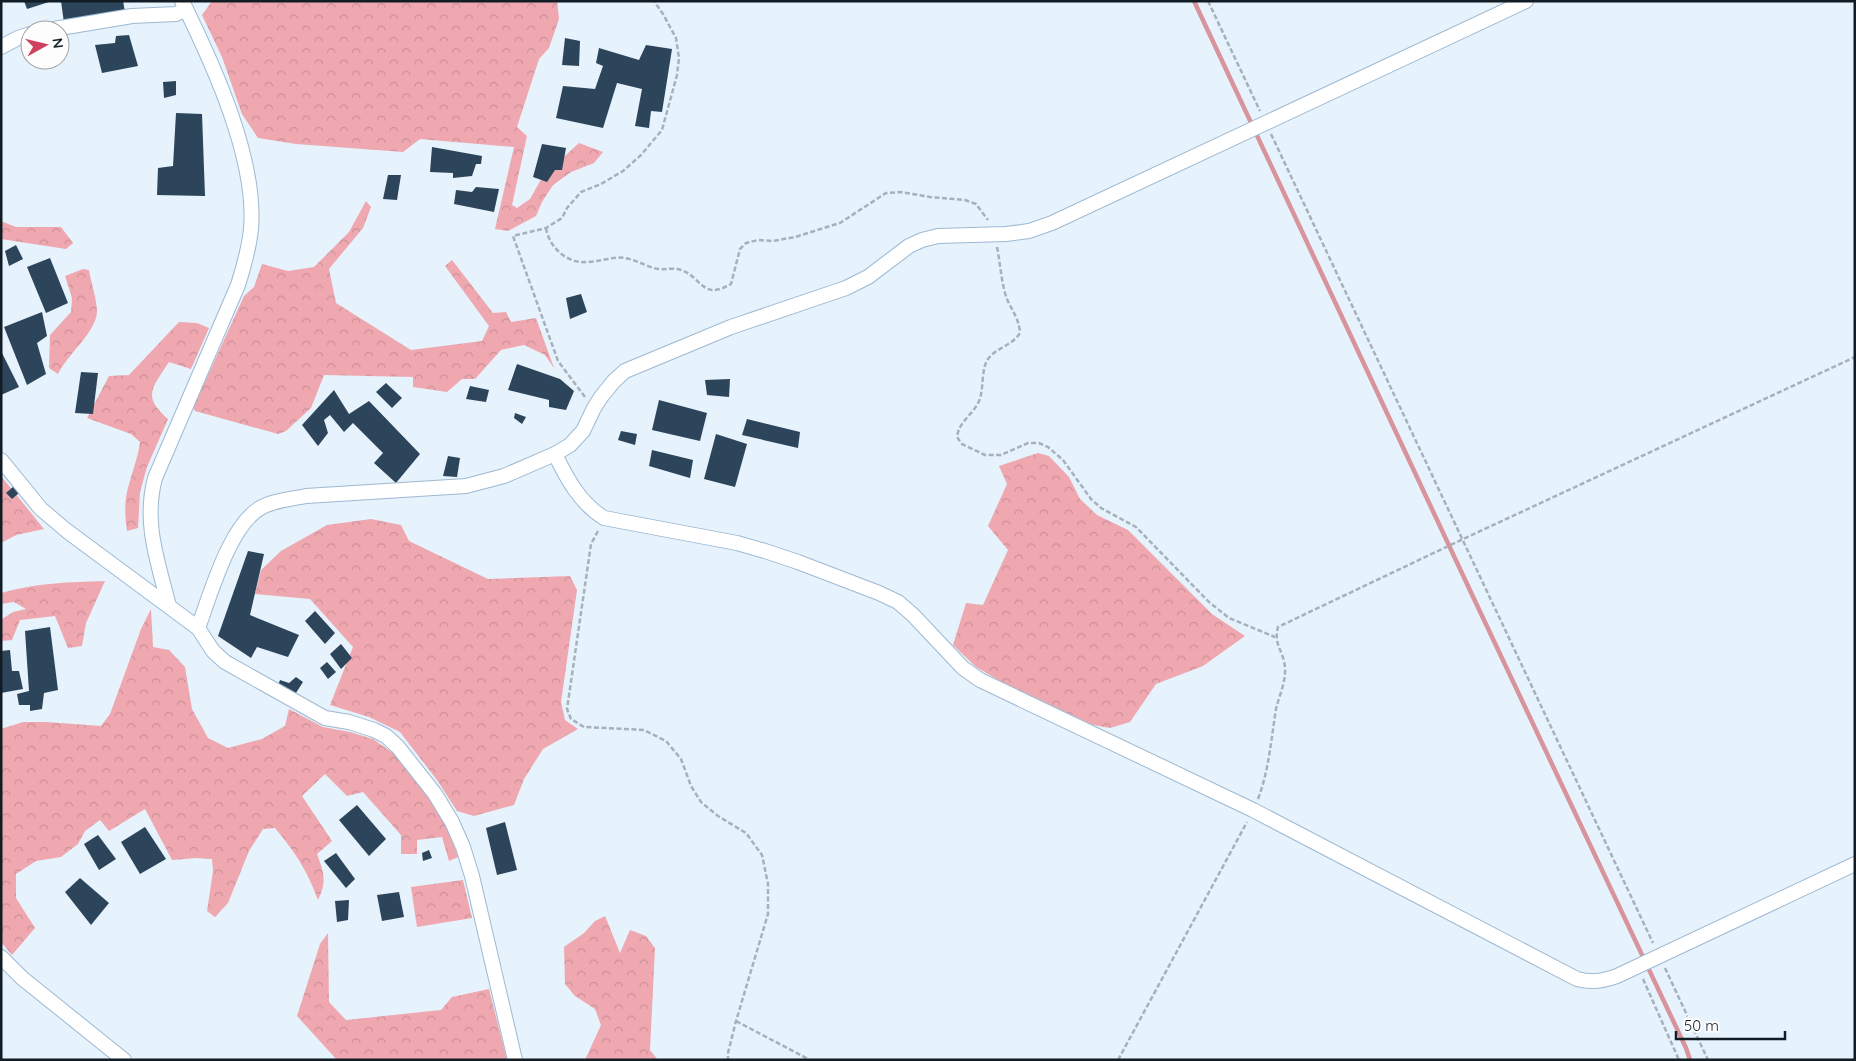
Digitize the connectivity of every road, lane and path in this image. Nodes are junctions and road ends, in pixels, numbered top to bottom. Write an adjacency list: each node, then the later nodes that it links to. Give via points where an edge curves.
1 (654, 1): 9 (path, via 676,38 679,58 662,130 623,171 581,192 562,218)
2 (1208, 1): 8 (path)
3 (1526, 1): 8 (street)
4 (184, 5): 5 (street, via 176,14 132,16); 17 (street, via 230,112 248,178 251,228 248,255 238,285 151,491 150,522)
5 (70, 26)
6 (20, 37): 7 (street)
7 (1, 47)
8 (1257, 127): 10 (street, via 1052,223 1029,231); 16 (path)
9 (546, 228): 10 (path, via 554,247 572,260 585,263 624,258 657,269 679,269 712,290 731,284 740,249 746,242 795,237 840,223 886,193 902,192 976,204 988,219); 12 (path, via 513,236 558,361)
10 (994, 234): 12 (street, via 938,236 922,240 846,288 732,327 625,371); 19 (path, via 1006,294 1017,315 1020,333 1016,340 986,362 979,401 960,425 957,437 962,444 993,456 1028,443 1048,447 1072,472 1091,499 1101,508 1136,526 1209,602 1229,618)
11 (1855, 356): 16 (path)
12 (594, 408): 13 (street, via 583,431 570,445)
13 (555, 454): 15 (street, via 576,493 592,511); 18 (street, via 504,476 466,486 306,496 260,507 243,523 230,543)
14 (1, 460): 17 (street, via 41,509 67,532)
15 (604, 518): 20 (street, via 756,548 879,593 898,602 963,668 980,680); 24 (path, via 592,544 566,709 571,719 584,727 644,730 666,741 681,759 701,802 746,833 762,855 768,884 768,914)
16 (1461, 540): 19 (path, via 1284,623); 23 (path)
17 (169, 606): 18 (street)
18 (198, 628): 26 (street, via 213,652 238,670 325,718 349,722 386,736 435,794 463,847)
19 (1275, 637): 20 (path, via 1285,667 1284,681 1264,784)
20 (1253, 810): 23 (street, via 1565,974 1588,982 1603,981); 29 (path)
21 (1855, 864): 23 (street)
22 (1, 957): 25 (street, via 22,978)
23 (1646, 962): 30 (path); 31 (path)
24 (736, 1021): 27 (path); 28 (path)
25 (124, 1060)
26 (515, 1060)
27 (728, 1060)
28 (810, 1060)
29 (1118, 1060)
30 (1679, 1060)
31 (1708, 1060)

